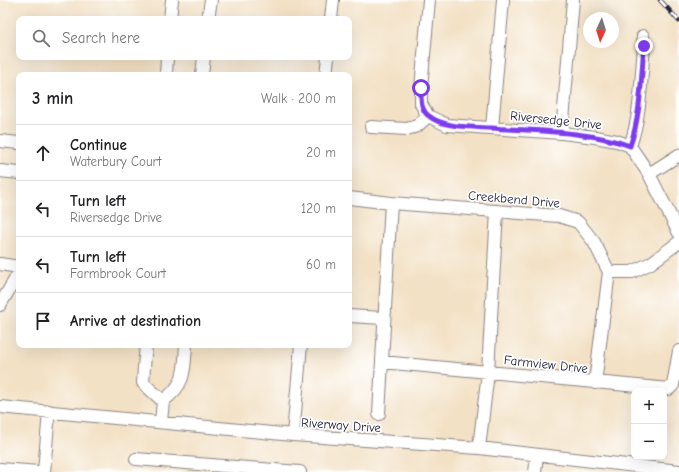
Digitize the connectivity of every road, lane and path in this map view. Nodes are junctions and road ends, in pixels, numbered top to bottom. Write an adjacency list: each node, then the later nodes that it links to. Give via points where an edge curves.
1 (172, 0): 7 (street)
2 (211, 0): 8 (street)
3 (333, 0): 9 (street)
4 (429, 0): 17 (street, via 421,88 421,104)
5 (503, 0): 19 (street)
6 (573, 0): 20 (street)
7 (170, 16)
8 (208, 16)
9 (331, 16)
10 (643, 36): 23 (street, via 637,121)
11 (167, 60): 14 (street)
12 (204, 60): 15 (street)
13 (328, 60): 16 (street)
14 (166, 72)
15 (202, 72)
16 (326, 72)
17 (428, 116): 18 (street, via 417,126 407,129); 19 (street, Riversedge Drive, via 447,125)
18 (371, 127)
19 (492, 128): 20 (street, Riversedge Drive)
20 (562, 133): 23 (street, Riversedge Drive, via 617,141)
21 (0, 142): 22 (street)
22 (16, 143)
23 (630, 146): 27 (street)
24 (679, 156): 27 (street)
25 (0, 171): 26 (street)
26 (16, 173)
27 (649, 174): 31 (street)
28 (352, 198): 29 (street, Creekbend Drive)
29 (391, 203): 30 (street, Creekbend Drive); 39 (street)
30 (497, 211): 35 (street, Creekbend Drive, via 558,216 578,222 594,242); 45 (street)
31 (679, 233)
32 (679, 242): 35 (street, via 651,263 632,272)
33 (0, 264): 34 (street)
34 (16, 267)
35 (609, 272): 46 (street)
36 (16, 278): 37 (street)
37 (0, 305)
38 (352, 316): 39 (street)
39 (383, 318): 44 (street)
40 (146, 348): 47 (street, via 143,383)
41 (186, 348): 47 (street, via 184,375 174,393)
42 (301, 348): 52 (street)
43 (679, 351): 46 (street, Farmview Drive, via 673,385 668,389)
44 (382, 362): 45 (street, Farmview Drive); 50 (street)
45 (488, 372): 46 (street, Farmview Drive); 53 (street)
46 (595, 383)
47 (163, 401): 51 (street)
48 (0, 407): 49 (street, Riverway Drive)
49 (49, 411): 51 (street, Riverway Drive); 61 (street)
50 (379, 414)
51 (161, 422): 52 (street, Riverway Drive)
52 (293, 435): 53 (street, Riverway Drive)
53 (478, 448): 54 (street, Riverway Drive)
54 (537, 456): 59 (street, Riverway Drive); 63 (street)
55 (136, 459): 57 (street)
56 (0, 469): 58 (street)
57 (215, 469): 62 (street)
58 (24, 471): 60 (street)
59 (679, 471)
60 (39, 472)
61 (44, 472)
62 (300, 472)
63 (534, 472)

